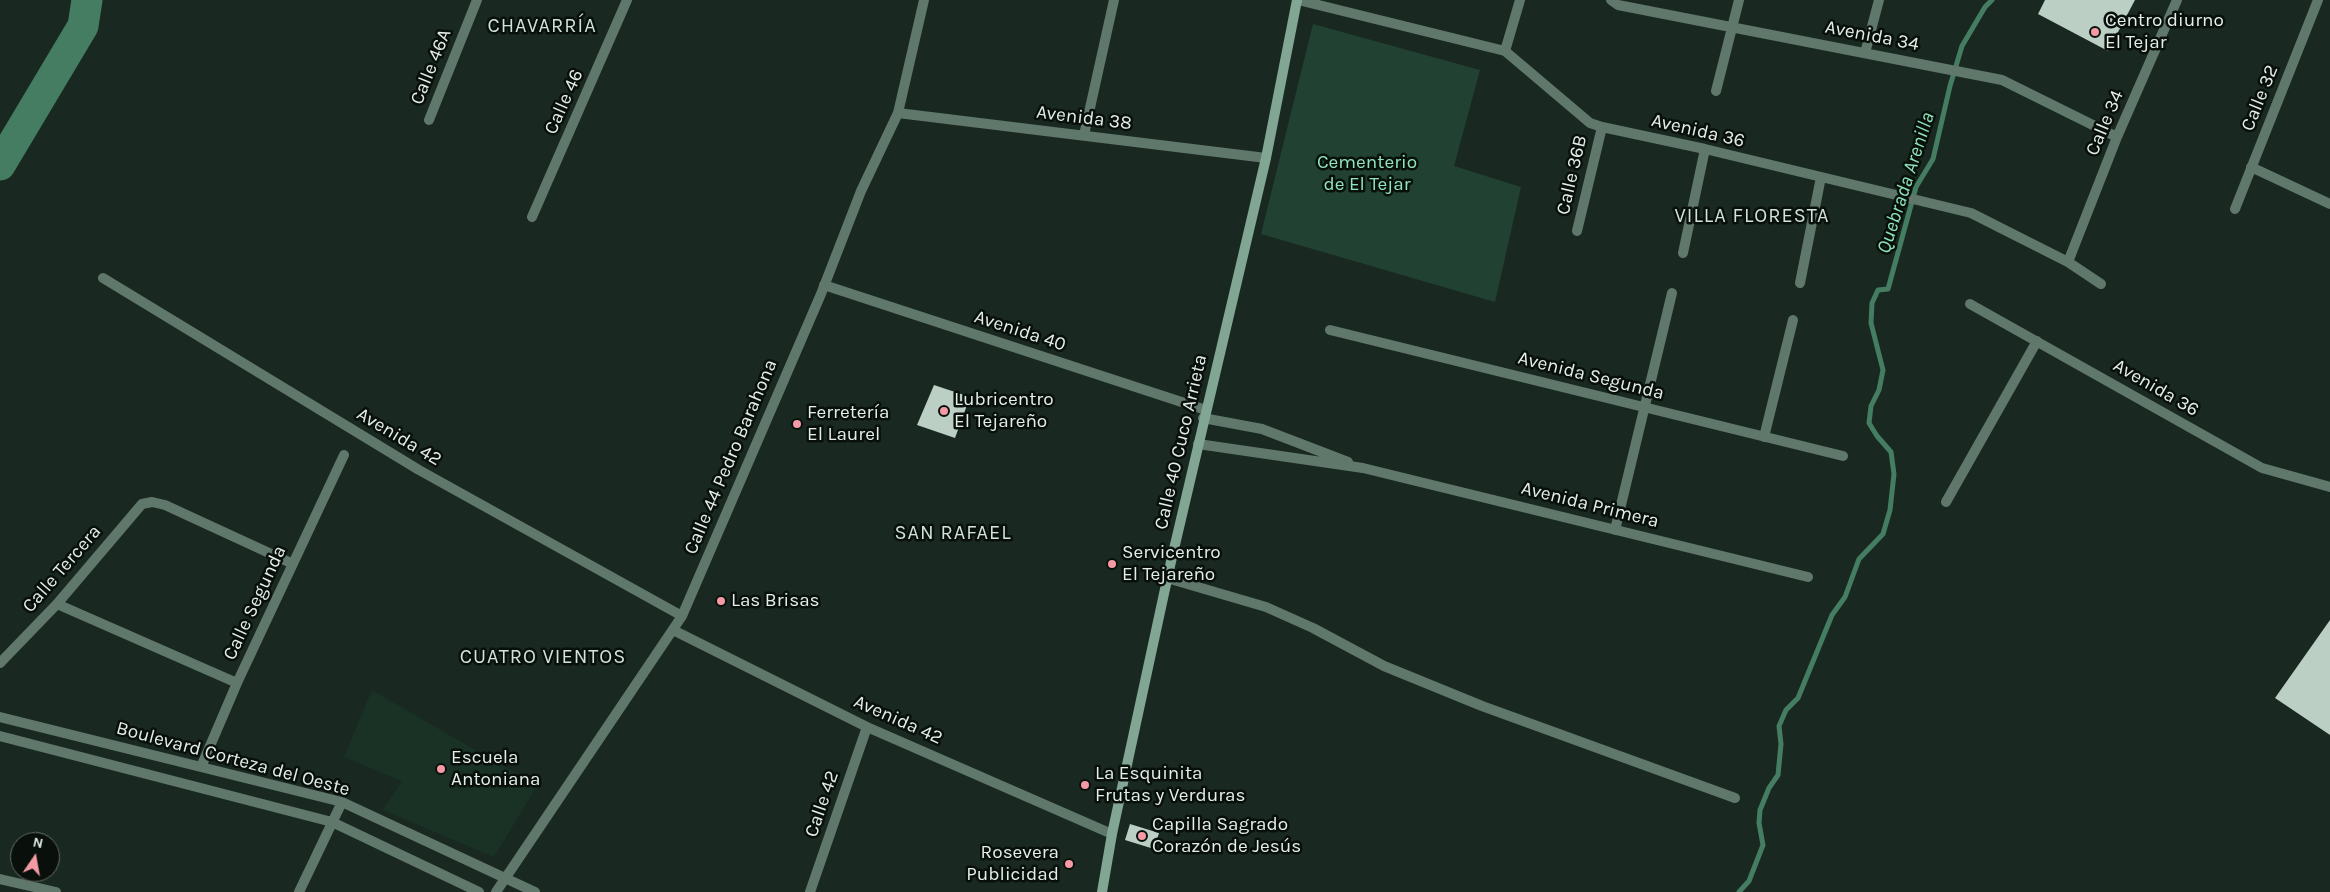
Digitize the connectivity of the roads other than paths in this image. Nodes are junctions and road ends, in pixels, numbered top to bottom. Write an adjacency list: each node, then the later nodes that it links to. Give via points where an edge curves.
1 (477, 0): 17 (street, Calle 46A)
2 (627, 0): 27 (street, Calle 46)
3 (924, 0): 16 (street, Calle 44 Pedro Barahona)
4 (1114, 0): 19 (street)
5 (1297, 0): 13 (street, Avenida 36); 22 (main road, Calle 40 Cuco Arrieta)
6 (1520, 0): 13 (street)
7 (1611, 0): 12 (street, Avenida 34, via 1618,5)
8 (1739, 0): 12 (street)
9 (1879, 0): 14 (street)
10 (2177, 0): 20 (street, Calle 34)
11 (2318, 0): 23 (street, Calle 32)
12 (1732, 26): 14 (street, Avenida 34); 15 (street)
13 (1505, 51): 18 (street, Avenida 36, via 1590,123)
14 (1865, 53): 20 (street, Avenida 34, via 2002,80)
15 (1716, 91)
16 (898, 113): 19 (street, Avenida 38); 34 (street, Calle 44 Pedro Barahona, via 861,191)
17 (429, 120)
18 (1602, 127): 21 (street, Avenida 36); 28 (street, Calle 36B)
19 (1084, 135): 22 (street, Avenida 38)
20 (2117, 137): 30 (street, Calle 34)
21 (1705, 149): 24 (street, Avenida 36); 29 (street)
22 (1266, 158): 41 (main road, Calle 40 Cuco Arrieta)
23 (2251, 167): 25 (street); 26 (street, Calle 32)
24 (1821, 177): 30 (street, Avenida 36, via 1971,213); 32 (street)
25 (2330, 204)
26 (2235, 209)
27 (532, 217)
28 (1577, 231)
29 (1683, 253)
30 (2068, 262): 33 (street, Avenida 36)
31 (103, 278): 54 (street, Avenida 42, via 419,470)
32 (1800, 282)
33 (2101, 284)
34 (824, 285): 41 (street, Avenida 40); 54 (street, Calle 44 Pedro Barahona)
35 (1672, 293): 40 (street)
36 (1970, 304): 39 (street, Avenida 36)
37 (1793, 320): 42 (street)
38 (1330, 330): 40 (street, Avenida Segunda)
39 (2037, 341): 47 (street, Avenida 36, via 2262,468); 48 (street)
40 (1644, 407): 42 (street, Avenida Segunda); 49 (street)
41 (1204, 414): 43 (main road, Calle 40 Cuco Arrieta); 46 (street, Avenida Primera, via 1262,429)
42 (1764, 437): 45 (street, Avenida Segunda)
43 (1198, 444): 46 (street, Avenida Primera); 52 (main road, Calle 40 Cuco Arrieta)
44 (344, 455): 50 (street, Calle Segunda)
45 (1843, 456)
46 (1363, 468): 49 (street, Avenida Primera)
47 (2330, 486)
48 (1946, 502)
49 (1616, 530): 51 (street, Avenida Primera)
50 (293, 564): 53 (street, Calle Tercera, via 152,502 136,509); 57 (street, Calle Segunda)
51 (1808, 577)
52 (1167, 578): 62 (street, via 1266,607 1314,628 1384,666 1482,706); 65 (main road, Calle 40 Cuco Arrieta)
53 (57, 604): 56 (street, Calle Tercera); 57 (street)
54 (682, 616): 55 (street, Calle 44 Pedro Barahona)
55 (673, 630): 59 (street, Avenida 42); 67 (street, Calle 44 Pedro Barahona)
56 (0, 663)
57 (237, 683): 61 (street, Calle Segunda)
58 (0, 717): 61 (street, Boulevard Corteza del Oeste)
59 (867, 727): 65 (street, Avenida 42); 73 (street, Calle 42)
60 (0, 736): 64 (street, Boulevard Corteza del Oeste)
61 (201, 767): 63 (street, Boulevard Corteza del Oeste)
62 (1735, 798)
63 (342, 802): 64 (street); 67 (street, Boulevard Corteza del Oeste)
64 (332, 822): 69 (street); 70 (street, Boulevard Corteza del Oeste)
65 (1112, 834): 74 (main road, Calle 40 Cuco Arrieta)
66 (0, 878): 68 (street)
67 (505, 880): 71 (street, Calle 44 Pedro Barahona); 72 (street, Boulevard Corteza del Oeste)
68 (56, 892)
69 (299, 892)
70 (479, 892)
71 (496, 892)
72 (535, 892)
73 (810, 892)
74 (1102, 892)

